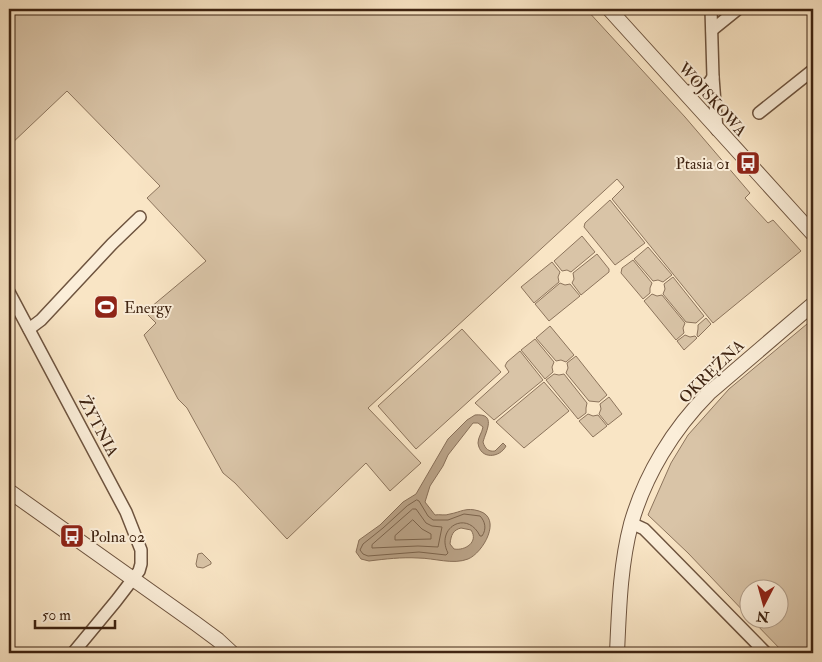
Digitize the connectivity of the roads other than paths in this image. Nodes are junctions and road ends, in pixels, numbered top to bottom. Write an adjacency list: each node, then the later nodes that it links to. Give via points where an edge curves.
1 (608, 9): 7 (street, WOJSKOWA)
2 (711, 9): 4 (street)
3 (738, 9): 4 (street)
4 (712, 30): 6 (street)
5 (813, 70): 8 (street)
6 (713, 77): 7 (street, via 709,83); 9 (street)
7 (685, 93): 9 (street, WOJSKOWA)
8 (759, 113)
9 (717, 130): 11 (street, WOJSKOWA)
10 (140, 217): 14 (street)
11 (813, 234)
12 (9, 292): 14 (street, ŻYTNIA)
13 (813, 304): 16 (street, OKRĘŻNA, via 697,405 669,441)
14 (29, 329): 17 (street, ŻYTNIA, via 130,520 142,556)
15 (9, 491): 17 (street)
16 (631, 522): 18 (street, via 644,529); 21 (street, OKRĘŻNA, via 622,578)
17 (133, 580): 19 (street, ŻYTNIA); 20 (street)
18 (754, 640): 22 (street); 23 (street)
19 (73, 653)
20 (232, 653)
21 (617, 653)
22 (753, 653)
23 (766, 653)

